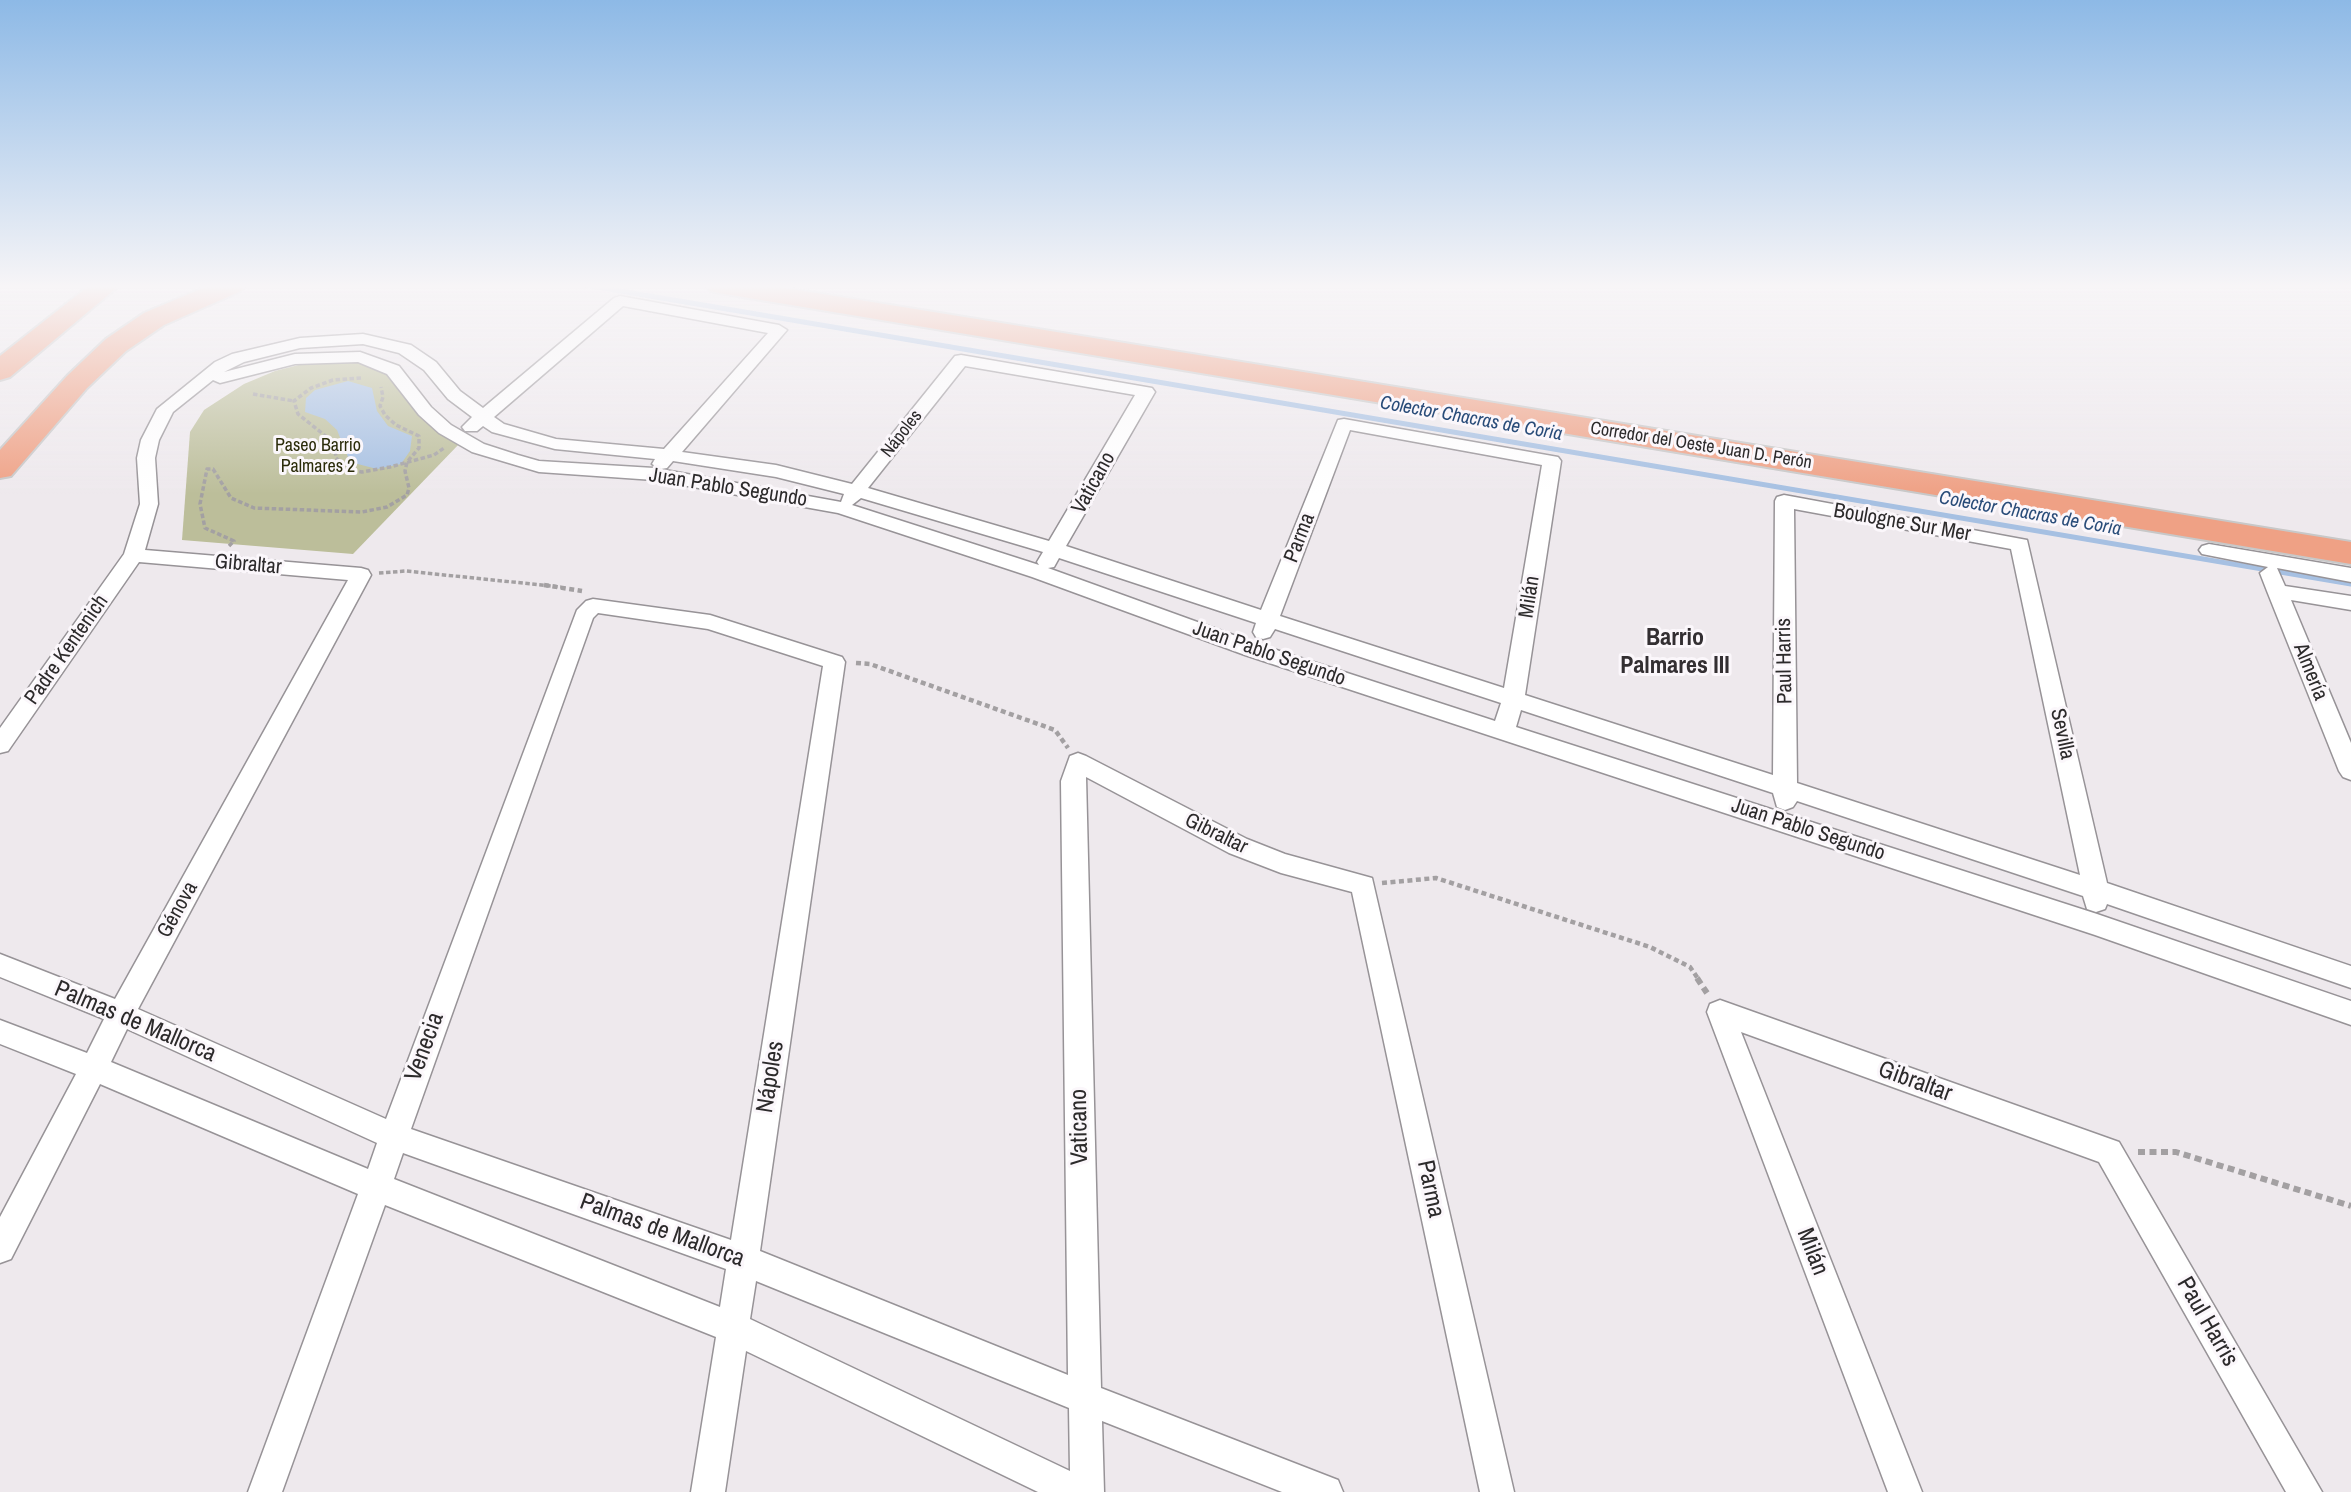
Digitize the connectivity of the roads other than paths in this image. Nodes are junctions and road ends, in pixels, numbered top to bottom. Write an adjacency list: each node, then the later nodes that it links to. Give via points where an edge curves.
1 (19, 355): 9 (highway)
2 (106, 355): 16 (highway)
3 (251, 355): 10 (street, Juan Pablo Segundo, via 229,362)
4 (413, 355): 12 (street, Juan Pablo Segundo)
5 (557, 355): 12 (street)
6 (757, 355): 14 (street)
7 (1143, 355): 25 (highway, Corredor del Oeste Juan D. Perón)
8 (1223, 355): 21 (highway, Corredor del Oeste Juan D. Perón)
9 (0, 371)
10 (197, 384): 13 (street, Juan Pablo Segundo, via 295,359 360,357 393,370 425,411); 26 (street, Juan Pablo Segundo, via 166,409 150,440 146,458 149,504)
11 (1146, 392): 18 (street, Nápoles, via 961,359); 23 (street, Vaticano)
12 (482, 418): 13 (street); 14 (street, Juan Pablo Segundo, via 498,428 555,444)
13 (458, 438): 17 (street, Juan Pablo Segundo, via 538,466)
14 (668, 455): 17 (street); 18 (street, Juan Pablo Segundo, via 776,471)
15 (1552, 461): 32 (street, Parma, via 1344,424); 34 (street, Milán)
16 (0, 469)
17 (654, 474): 20 (street, Juan Pablo Segundo)
18 (858, 490): 20 (street, Nápoles); 23 (street, Juan Pablo Segundo)
19 (1784, 501): 22 (street, Boulogne Sur Mer); 39 (street, Paul Harris)
20 (842, 508): 27 (street, Juan Pablo Segundo)
21 (2351, 537)
22 (2020, 544): 42 (street, Sevilla)
23 (1056, 550): 27 (street, Vaticano); 32 (street, Juan Pablo Segundo)
24 (2209, 550): 29 (street)
25 (2351, 553)
26 (134, 555): 28 (street, Gibraltar); 36 (street, Padre Kentenich)
27 (1039, 572): 33 (street, Juan Pablo Segundo)
28 (361, 575): 48 (street, Génova)
29 (2351, 575)
30 (2351, 603): 38 (street, Almería, via 2273,582)
31 (593, 606): 51 (street, Venecia, via 584,615); 55 (street, Nápoles, via 710,622 834,662)
32 (1269, 621): 33 (street, Parma); 34 (street, Juan Pablo Segundo)
33 (1253, 650): 35 (street, Juan Pablo Segundo)
34 (1513, 699): 35 (street, Milán); 39 (street, Juan Pablo Segundo)
35 (1503, 733): 40 (street, Juan Pablo Segundo)
36 (0, 745)
37 (1077, 762): 41 (street, Gibraltar, via 1238,846 1280,863); 57 (street, Vaticano, via 1073,781)
38 (2351, 771)
39 (1787, 789): 40 (street, Paul Harris); 42 (street, Juan Pablo Segundo)
40 (1781, 821): 43 (street, Juan Pablo Segundo)
41 (1363, 885): 63 (street, Parma)
42 (2096, 890): 43 (street, Sevilla); 45 (street, Juan Pablo Segundo)
43 (2097, 925): 47 (street, Juan Pablo Segundo)
44 (0, 965): 48 (street, Palmas de Mallorca)
45 (2351, 977)
46 (1720, 1012): 52 (street, Gibraltar); 64 (street, Milán)
47 (2351, 1013)
48 (121, 1014): 50 (street, Génova); 51 (street, Palmas de Mallorca)
49 (0, 1032): 50 (street)
50 (94, 1068): 53 (street); 54 (street, Génova)
51 (393, 1136): 53 (street, Venecia); 55 (street, Palmas de Mallorca)
52 (2109, 1152): 65 (street, Paul Harris)
53 (374, 1186): 56 (street); 58 (street, Venecia)
54 (0, 1248)
55 (743, 1260): 56 (street, Nápoles); 57 (street, Palmas de Mallorca)
56 (733, 1328): 59 (street, Nápoles); 60 (street)
57 (1085, 1398): 61 (street, Vaticano); 62 (street, Palmas de Mallorca)
58 (265, 1492)
59 (708, 1492)
60 (1076, 1492)
61 (1087, 1492)
62 (1326, 1492)
63 (1497, 1492)
64 (1905, 1492)
65 (2305, 1492)

